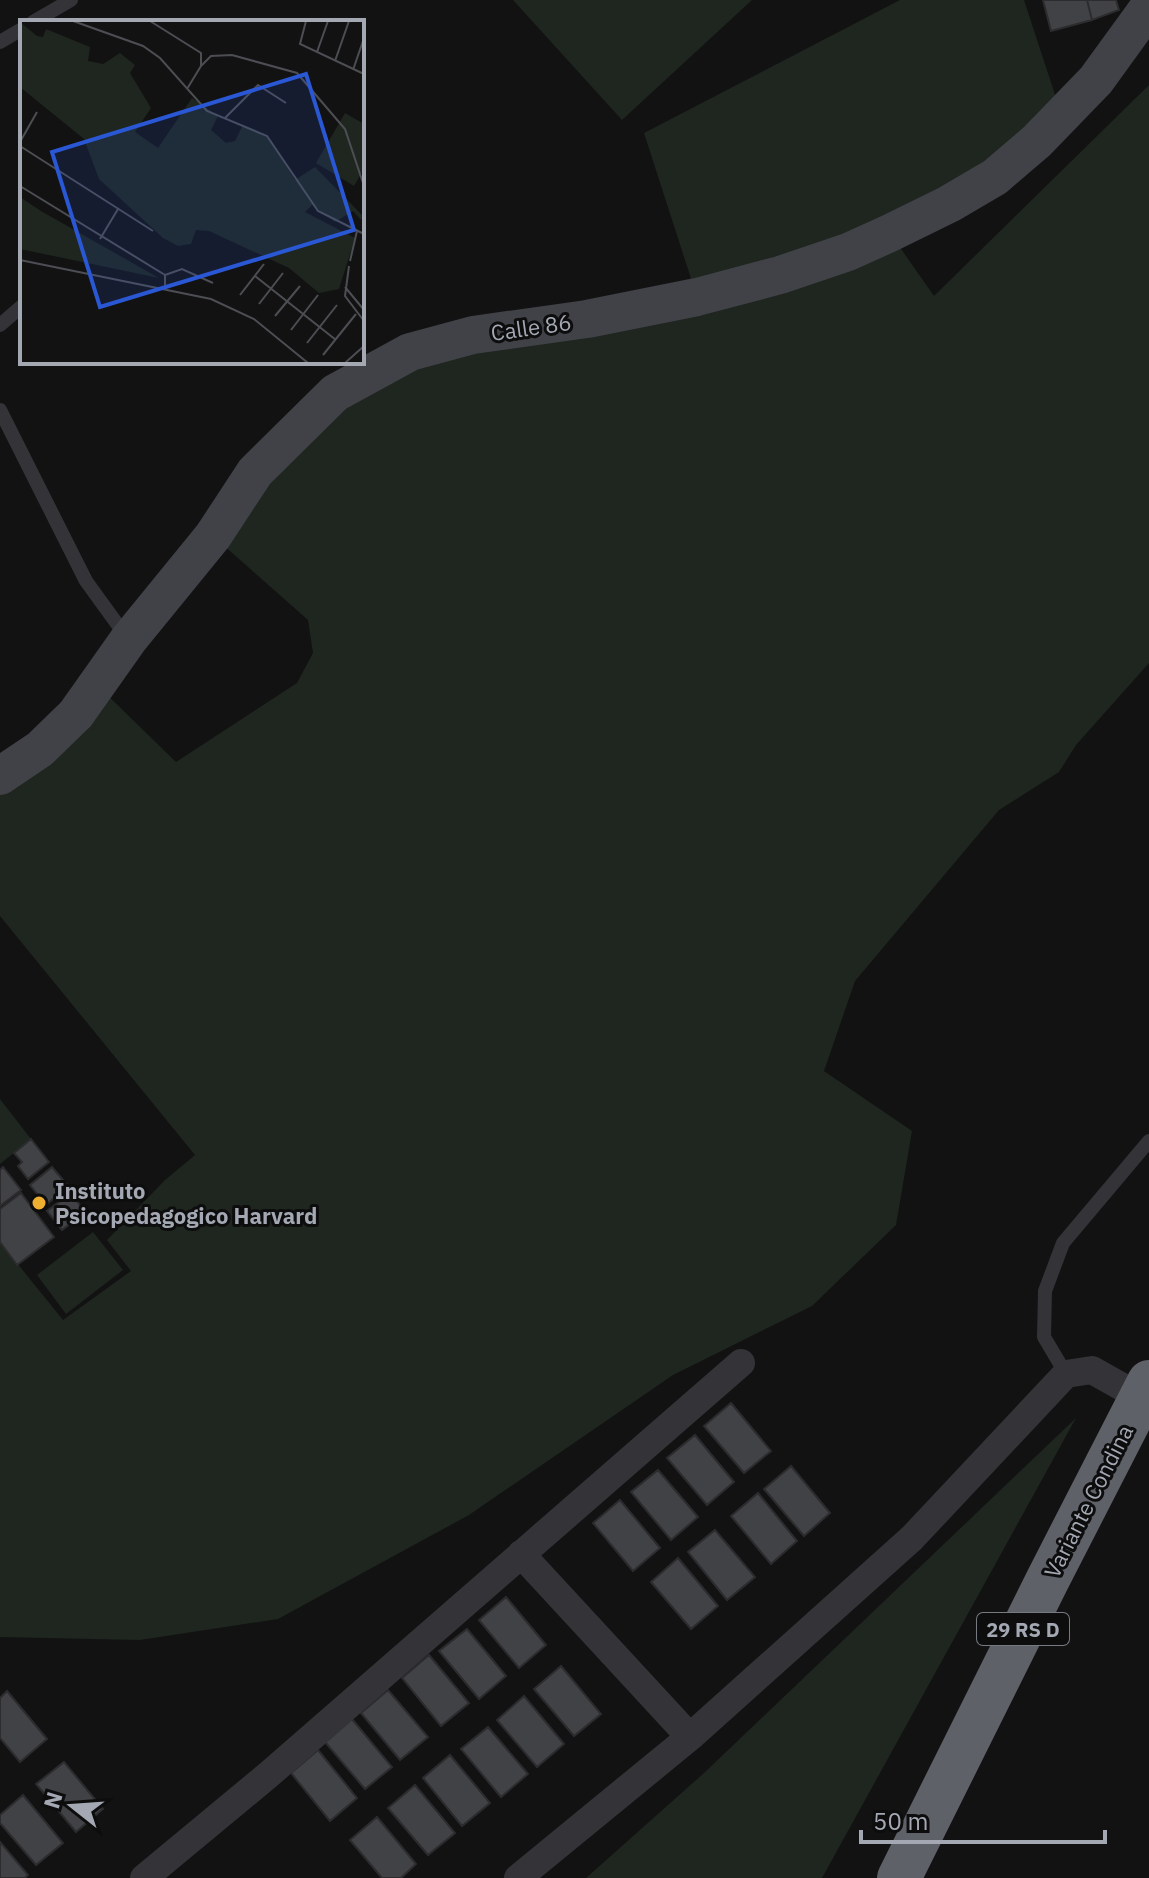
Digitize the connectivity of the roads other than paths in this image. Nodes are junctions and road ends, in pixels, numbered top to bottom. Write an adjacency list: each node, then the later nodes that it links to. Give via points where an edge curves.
1 (71, 0): 3 (lane)
2 (1149, 7): 9 (main road, Calle 86, via 1096,80 1037,141 995,177 890,233 780,275 697,297 473,335 410,352 335,393 255,472 213,536)
3 (36, 20)
4 (20, 30): 5 (lane)
5 (0, 42)
6 (20, 308): 7 (lane)
7 (0, 325)
8 (0, 410): 9 (lane, via 86,581)
9 (129, 639): 10 (main road, Calle 86, via 76,714 40,749)
10 (0, 776)
11 (1149, 1141): 13 (lane, via 1063,1243 1045,1291 1044,1337)
12 (741, 1363): 15 (street)
13 (1066, 1374): 14 (street, via 1092,1370); 16 (street, via 912,1538)
14 (1144, 1390): 19 (highway, Variante Condina / 29 RS D)
15 (521, 1554): 16 (street); 17 (street)
16 (690, 1737): 18 (street)
17 (144, 1878)
18 (518, 1878)
19 (899, 1878)

